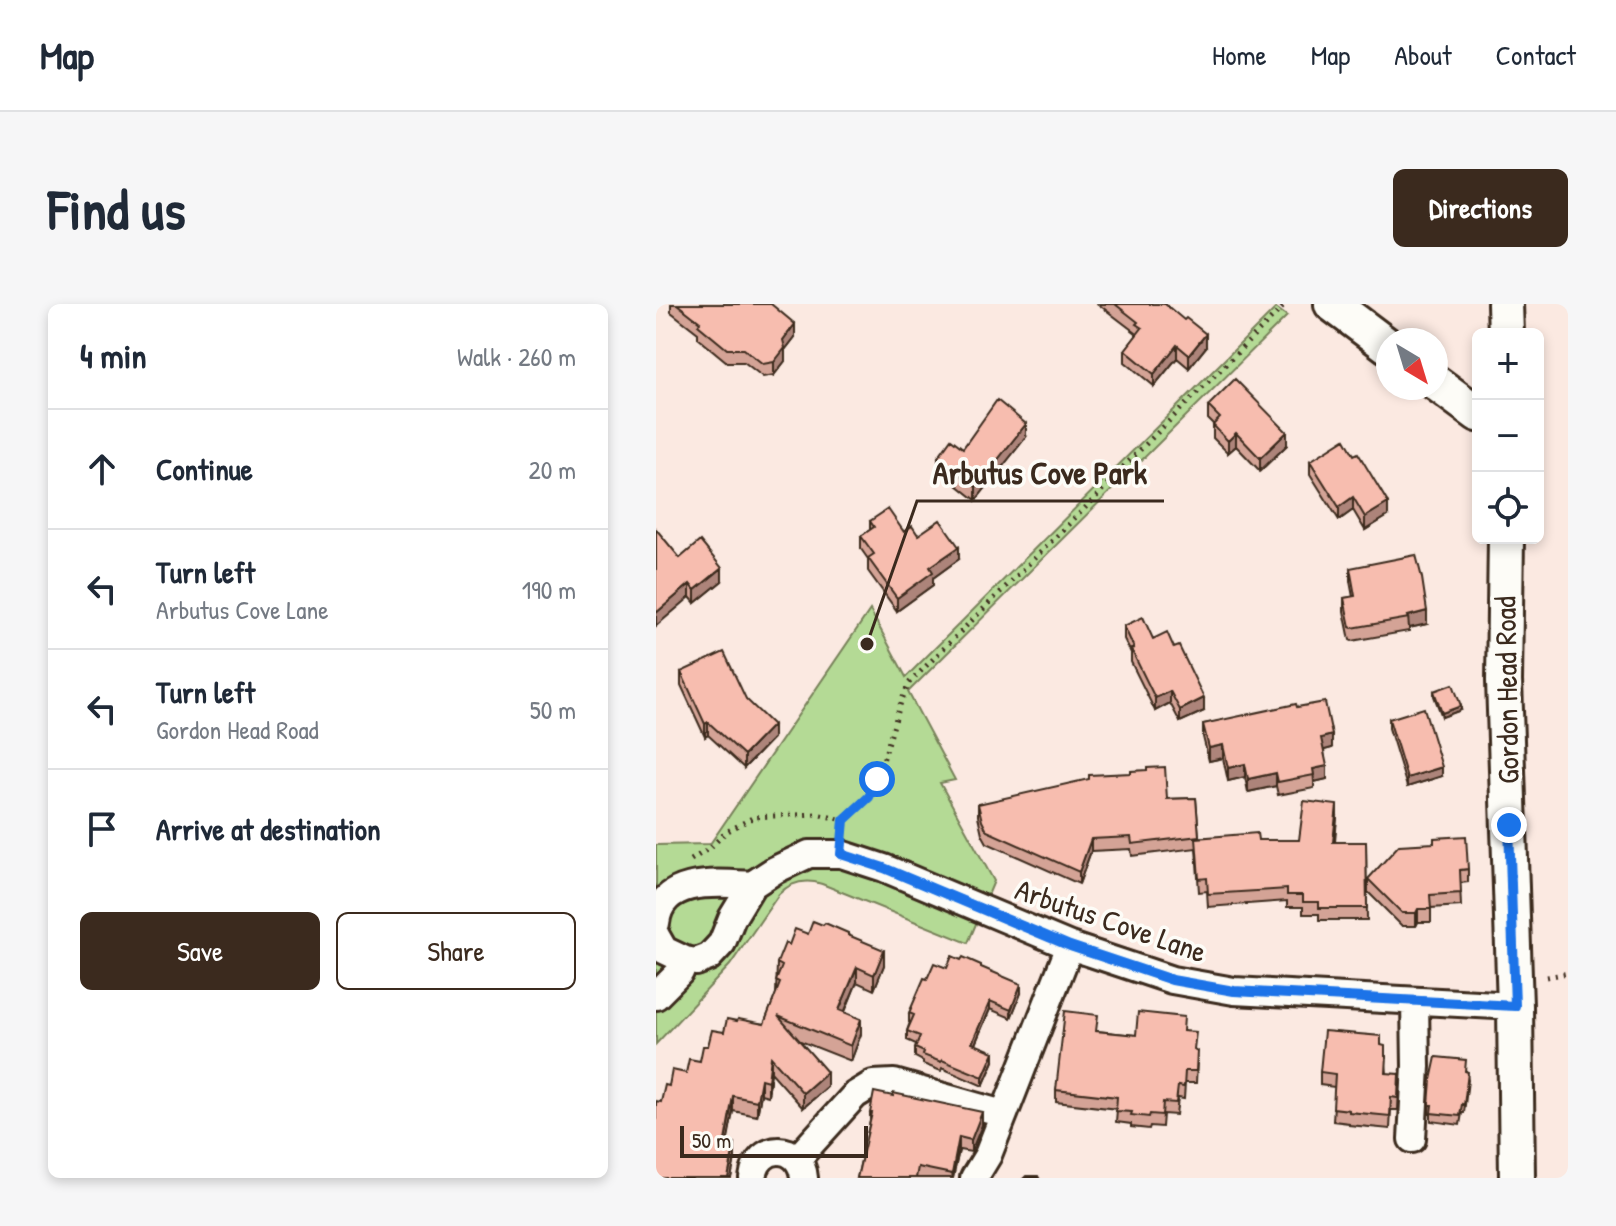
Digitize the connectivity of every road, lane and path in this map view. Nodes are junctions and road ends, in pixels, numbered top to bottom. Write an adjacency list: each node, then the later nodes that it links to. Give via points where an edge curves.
1 (1286, 304): 9 (path, via 909,683 869,797)
2 (1332, 304): 5 (main road)
3 (1505, 304): 4 (main road)
4 (1506, 328)
5 (1376, 337)
6 (1448, 392): 7 (main road)
7 (1472, 410)
8 (1506, 544): 21 (main road, Gordon Head Road, via 1504,681)
9 (844, 820): 10 (path); 11 (path, via 816,814 754,817)
10 (841, 854): 12 (street, Arbutus Cove Lane, via 809,854); 15 (street, Arbutus Cove Lane)
11 (688, 861)
12 (752, 885): 13 (street, via 688,886 670,897); 16 (street, Arbutus Cove Lane, via 722,943 709,957)
13 (656, 923)
14 (656, 936): 16 (street, via 664,950)
15 (1070, 946): 20 (street, Arbutus Cove Lane, via 1172,980 1234,991); 22 (street)
16 (685, 960): 19 (street)
17 (1568, 973): 18 (path)
18 (1547, 977)
19 (656, 996)
20 (1415, 1001): 21 (street, Arbutus Cove Lane); 23 (street)
21 (1515, 1006): 27 (main road, Gordon Head Road)
22 (1003, 1114): 24 (street, via 894,1083 873,1084 855,1095); 26 (street)
23 (1412, 1139)
24 (800, 1168): 25 (street, via 790,1154 766,1154)
25 (753, 1178)
26 (974, 1178)
27 (1517, 1178)

